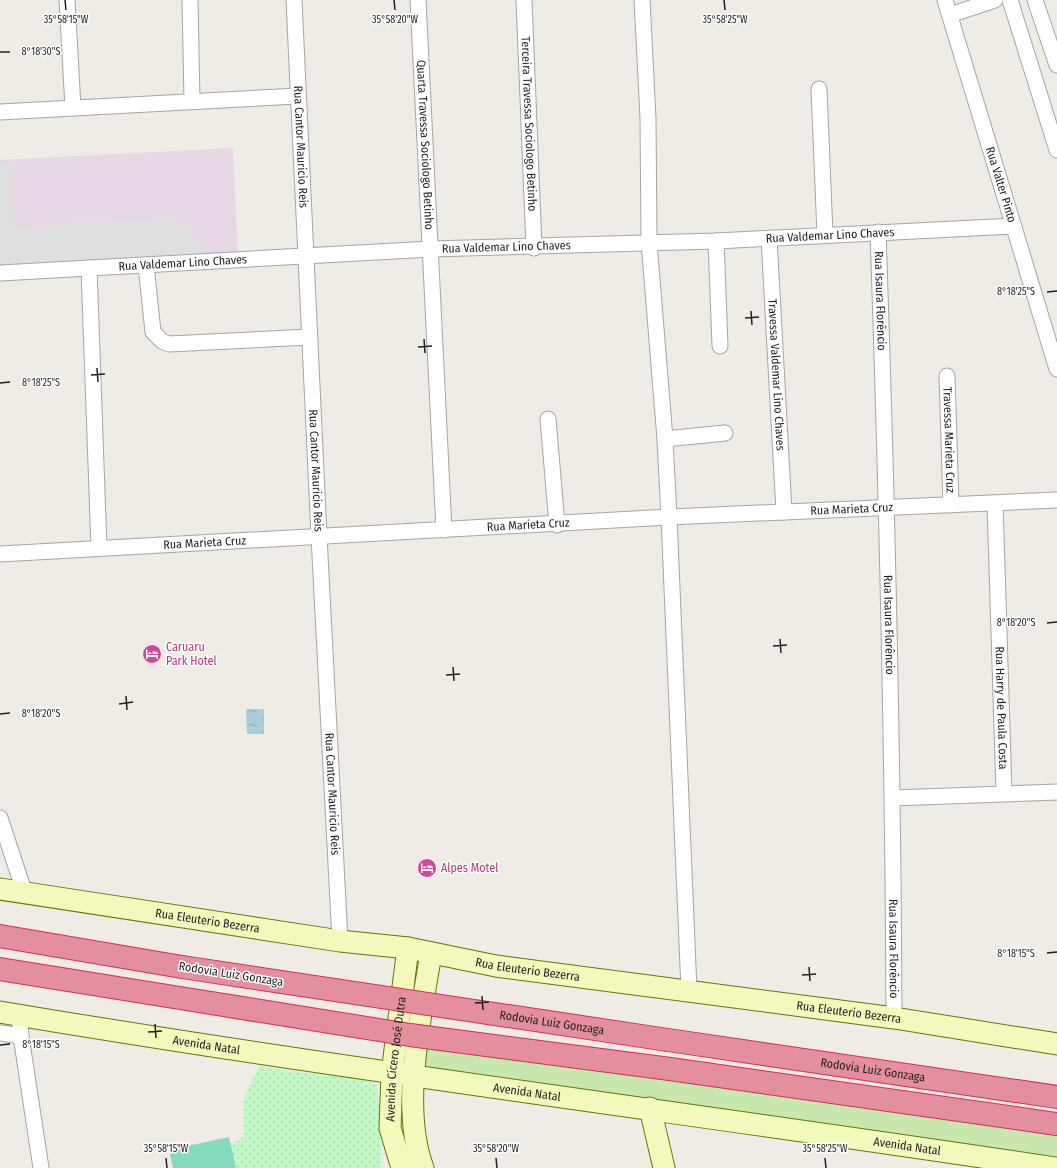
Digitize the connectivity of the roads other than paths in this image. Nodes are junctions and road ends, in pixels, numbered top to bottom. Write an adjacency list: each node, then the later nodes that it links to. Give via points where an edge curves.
1 (67, 0): 16 (street)
2 (190, 0): 15 (street)
3 (294, 0): 14 (street, Rua Cantor Mauricio Reis)
4 (418, 0): 26 (street, Quarta Travessa Sociologo Betinho)
5 (524, 0): 25 (street, Terceira Travessa Sociologo Betinho)
6 (642, 0): 24 (street, via 648,118)
7 (945, 0): 11 (street, Rua Valter Pinto)
8 (995, 0): 11 (street)
9 (1010, 0): 18 (street)
10 (1035, 0): 12 (street)
11 (950, 15): 19 (street, Rua Valter Pinto)
12 (1057, 65)
13 (820, 89): 21 (street)
14 (298, 96): 15 (street); 27 (street, Rua Cantor Mauricio Reis)
15 (192, 101): 16 (street)
16 (73, 108): 17 (street)
17 (0, 112)
18 (1057, 150)
19 (1014, 226): 20 (street, Rua Valdemar Lino Chaves); 33 (street, Rua Valter Pinto)
20 (878, 232): 21 (street, Rua Valdemar Lino Chaves); 41 (street, Rua Isaura Florêncio)
21 (825, 236): 22 (street, Rua Valdemar Lino Chaves)
22 (769, 238): 23 (street, Rua Valdemar Lino Chaves); 42 (street, Travessa Valdemar Lino Chaves)
23 (716, 241): 24 (street, Rua Valdemar Lino Chaves); 32 (street)
24 (648, 242): 25 (street, Rua Valdemar Lino Chaves); 37 (street)
25 (534, 248): 26 (street, Rua Valdemar Lino Chaves)
26 (431, 249): 27 (street, Rua Valdemar Lino Chaves); 45 (street, Quarta Travessa Sociologo Betinho)
27 (306, 257): 28 (street, Rua Valdemar Lino Chaves); 31 (street, Rua Cantor Mauricio Reis)
28 (146, 265): 29 (street, Rua Valdemar Lino Chaves); 31 (street, via 153,332 162,341 169,344)
29 (90, 268): 30 (street, Rua Valdemar Lino Chaves); 47 (street)
30 (0, 273)
31 (309, 337): 46 (street, Rua Cantor Mauricio Reis)
32 (720, 346)
33 (1057, 369)
34 (946, 376): 40 (street, Travessa Marieta Cruz)
35 (548, 419): 44 (street)
36 (725, 433): 37 (street)
37 (665, 439): 43 (street)
38 (1057, 500): 39 (street, Rua Marieta Cruz)
39 (995, 503): 40 (street, Rua Marieta Cruz); 50 (street, Rua Harry de Paula Costa)
40 (952, 505): 41 (street, Rua Marieta Cruz)
41 (887, 508): 42 (street, Rua Marieta Cruz); 51 (street, Rua Isaura Florêncio)
42 (784, 512): 43 (street, Rua Marieta Cruz)
43 (669, 517): 44 (street, Rua Marieta Cruz); 60 (street)
44 (556, 525): 45 (street, Rua Marieta Cruz)
45 (444, 530): 46 (street, Rua Marieta Cruz)
46 (319, 536): 47 (street, Rua Marieta Cruz); 56 (street, Rua Cantor Mauricio Reis)
47 (99, 548): 48 (street, Rua Marieta Cruz)
48 (0, 554)
49 (1057, 792): 50 (street)
50 (1004, 793): 51 (street)
51 (893, 798): 62 (street, Rua Isaura Florêncio)
52 (0, 818): 54 (street)
53 (0, 889): 54 (street, Rua Eleuterio Bezerra)
54 (25, 894): 56 (street, Rua Eleuterio Bezerra)
55 (0, 936): 68 (highway, Rodovia Luiz Gonzaga, bridge, via 182,967)
56 (340, 941): 57 (street, Rua Eleuterio Bezerra)
57 (408, 948): 58 (street, Rua Eleuterio Bezerra); 66 (street, Avenida Cícero José Dutra)
58 (431, 953): 60 (street, Rua Eleuterio Bezerra, via 496,966); 67 (street, Avenida Cícero José Dutra, via 418,1035)
59 (0, 969): 70 (highway, bridge, via 410,1035)
60 (689, 990): 62 (street, Rua Eleuterio Bezerra)
61 (10, 1013): 64 (street); 66 (street, Avenida Natal)
62 (894, 1018): 65 (street, Rua Eleuterio Bezerra)
63 (0, 1033): 64 (street)
64 (21, 1036): 71 (street)
65 (1057, 1044)
66 (392, 1073): 67 (street, Avenida Natal); 72 (street, Avenida Cícero José Dutra, via 390,1128)
67 (415, 1077): 69 (street, Avenida Natal); 73 (street, Avenida Cícero José Dutra, via 412,1113)
68 (1057, 1097)
69 (650, 1108): 74 (street); 75 (street, Avenida Natal)
70 (1057, 1124)
71 (41, 1168)
72 (402, 1168)
73 (423, 1168)
74 (664, 1168)
75 (1055, 1168)

